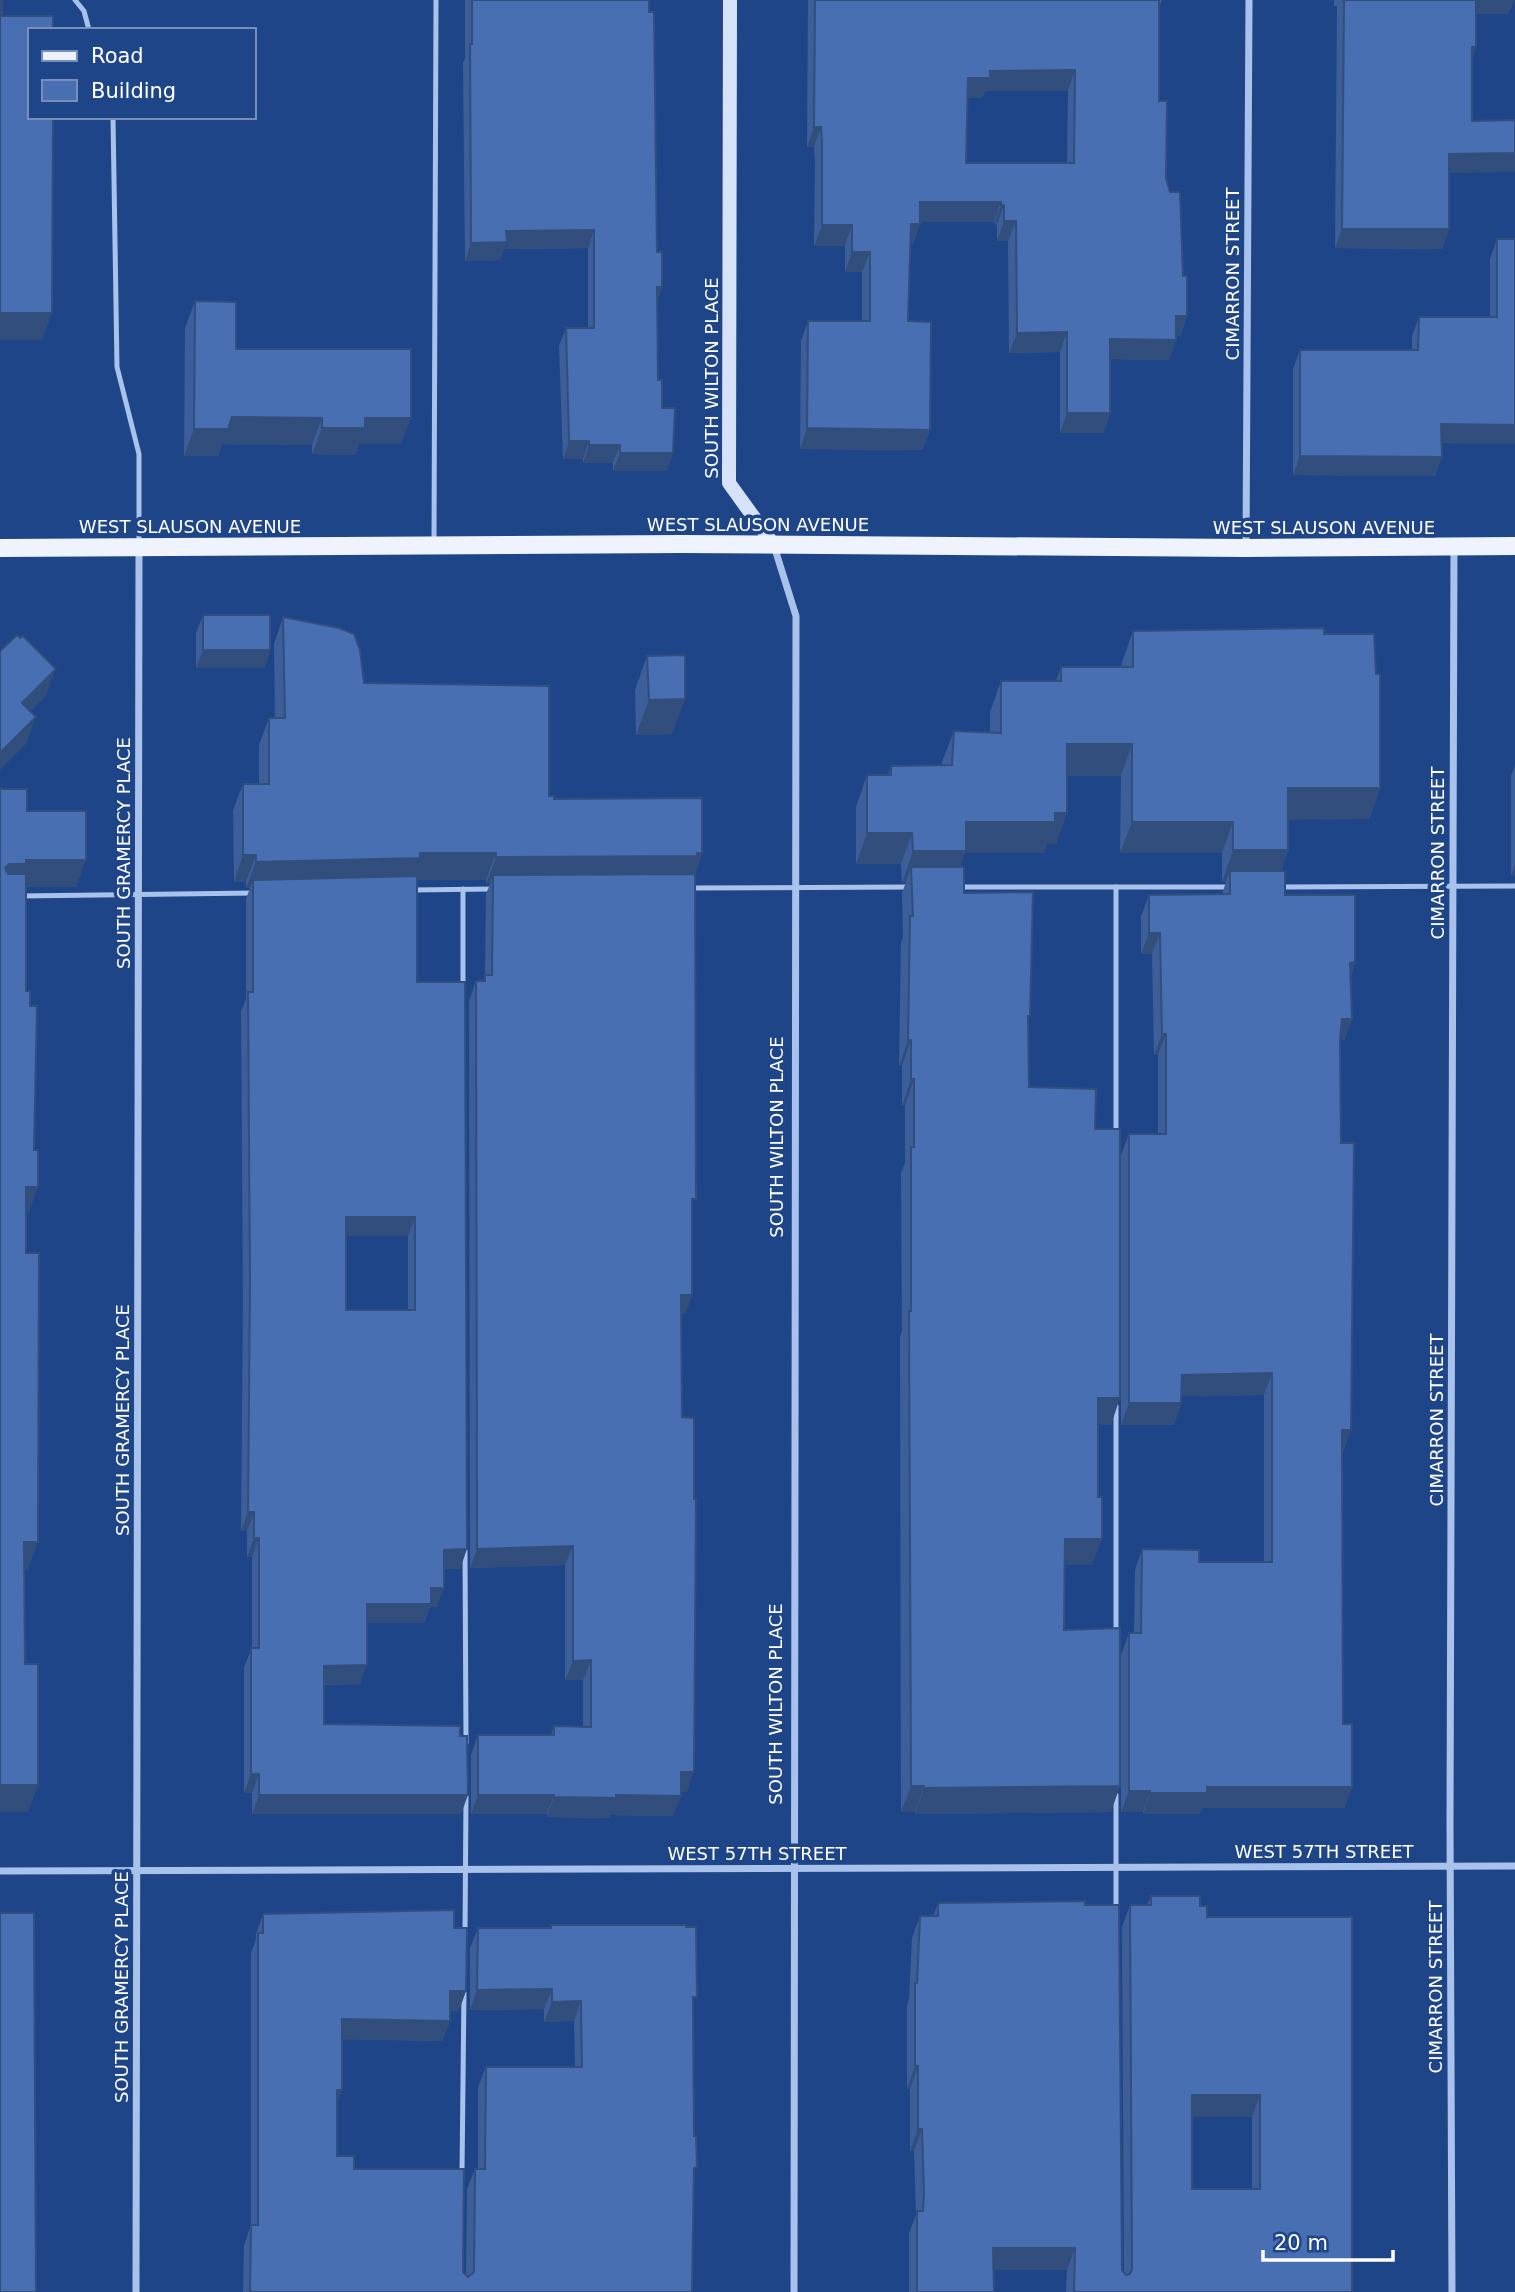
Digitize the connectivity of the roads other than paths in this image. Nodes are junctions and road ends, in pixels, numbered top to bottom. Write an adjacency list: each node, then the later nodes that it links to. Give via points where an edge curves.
1 (75, 0): 5 (lane)
2 (436, 0): 8 (lane)
3 (730, 0): 7 (street, SOUTH WILTON PLACE, via 729,483)
4 (1249, 0): 13 (street, CIMARRON STREET)
5 (88, 28)
6 (113, 119): 9 (lane, via 117,367 139,454)
7 (773, 544): 8 (main road, WEST SLAUSON AVENUE); 13 (main road, WEST SLAUSON AVENUE); 22 (street, SOUTH WILTON PLACE, via 796,617)
8 (434, 546): 9 (main road, WEST SLAUSON AVENUE)
9 (139, 547): 12 (main road, WEST SLAUSON AVENUE); 28 (street, SOUTH GRAMERCY PLACE)
10 (1454, 547): 11 (main road, WEST SLAUSON AVENUE); 13 (main road, WEST SLAUSON AVENUE); 20 (street, CIMARRON STREET)
11 (1515, 547)
12 (0, 548)
13 (1246, 548)
14 (1515, 886): 20 (lane)
15 (916, 887): 22 (lane)
16 (956, 887): 17 (lane)
17 (1116, 887): 18 (lane); 30 (lane)
18 (1237, 887)
19 (1278, 887): 20 (lane)
20 (1453, 887): 37 (street, CIMARRON STREET)
21 (685, 888): 22 (lane)
22 (796, 888): 40 (street, SOUTH WILTON PLACE)
23 (463, 889): 24 (lane); 25 (lane); 29 (lane)
24 (505, 889)
25 (409, 890)
26 (260, 893): 28 (lane)
27 (14, 896): 28 (lane)
28 (138, 896): 43 (street, SOUTH GRAMERCY PLACE)
29 (463, 1000)
30 (1116, 1138)
31 (1116, 1402): 33 (lane)
32 (465, 1545): 34 (lane)
33 (1116, 1639)
34 (466, 1755)
35 (466, 1782): 41 (lane)
36 (1115, 1792): 39 (lane)
37 (1450, 1866): 38 (street, WEST 57TH STREET); 39 (street, WEST 57TH STREET); 50 (street, CIMARRON STREET)
38 (1515, 1866)
39 (1115, 1867): 40 (street, WEST 57TH STREET); 44 (lane)
40 (794, 1868): 41 (street, WEST 57TH STREET); 49 (street, SOUTH WILTON PLACE)
41 (466, 1869): 43 (street, WEST 57TH STREET); 45 (lane)
42 (0, 1871): 43 (street, WEST 57TH STREET)
43 (136, 1872): 48 (street, SOUTH GRAMERCY PLACE)
44 (1116, 1923)
45 (465, 1941)
46 (464, 1981): 47 (lane)
47 (462, 2184)
48 (136, 2292)
49 (794, 2292)
50 (1452, 2292)

